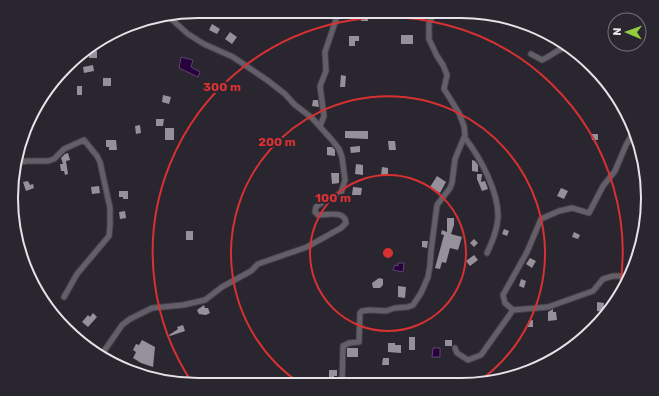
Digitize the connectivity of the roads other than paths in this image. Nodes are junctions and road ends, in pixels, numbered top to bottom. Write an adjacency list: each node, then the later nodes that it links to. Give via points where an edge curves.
1 (337, 18): 6 (street, via 325,52 326,71 320,86 324,116)
2 (432, 18): 7 (street, via 429,23 429,39 447,75 444,89 459,113)
3 (175, 20): 6 (street, via 188,34 234,57 267,80)
4 (561, 48): 5 (street, via 542,60)
5 (531, 54)
6 (320, 126): 15 (street, via 340,149 345,180 341,193 324,201 316,207 315,212 318,215 342,215 346,218 344,226 308,247 258,264 205,300 183,306 152,308 130,319 122,324)
7 (465, 138): 10 (street, via 482,163 498,210 494,238); 16 (street, via 455,159 450,188 437,205 428,277 421,293 413,305 408,307 360,313 359,342 343,346)
8 (630, 138): 13 (street, via 615,171 603,186 589,213 572,208 541,219 527,252 503,295 505,303)
9 (21, 162): 12 (street, via 48,161 64,149 84,140 100,162 110,208 109,236 77,274)
10 (487, 253)
11 (622, 277): 13 (street, via 613,276 604,279 593,291 548,307)
12 (64, 297)
13 (513, 310): 14 (street, via 481,355 468,360 456,353)
14 (455, 348)
15 (104, 351)
16 (342, 378)

